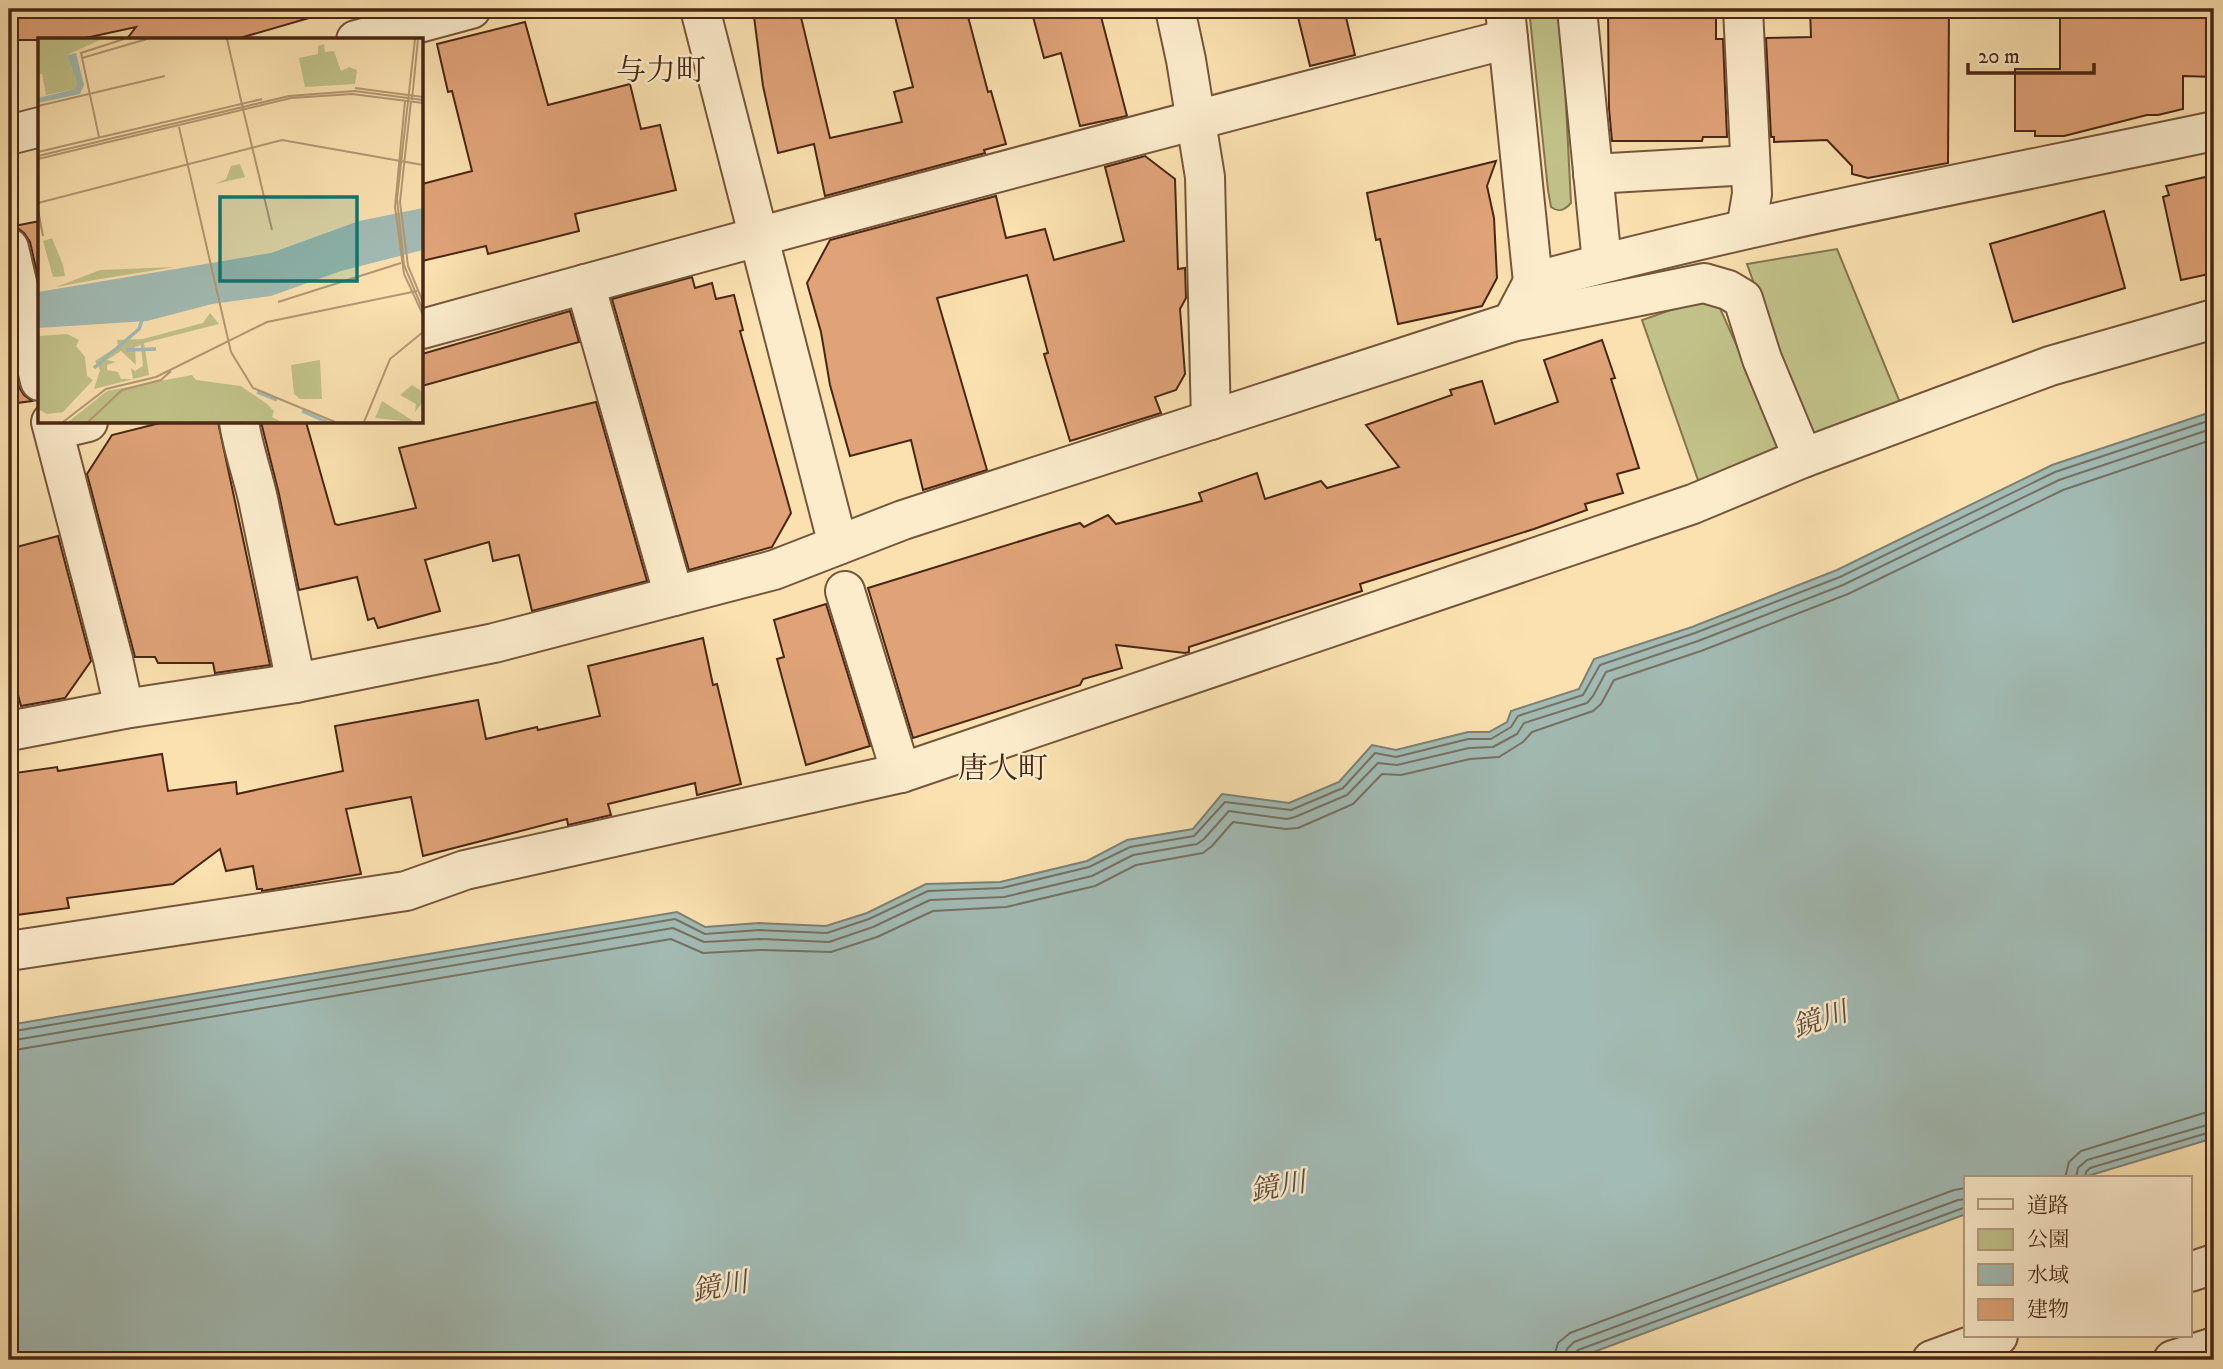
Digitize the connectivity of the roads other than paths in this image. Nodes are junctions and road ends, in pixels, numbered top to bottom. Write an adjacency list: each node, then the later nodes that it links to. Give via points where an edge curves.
1 (471, 9): 7 (street)
2 (700, 9): 15 (street)
3 (1175, 9): 8 (street)
4 (1577, 9): 13 (street)
5 (1743, 9): 12 (street)
6 (1507, 24): 8 (street); 18 (street)
7 (363, 38)
8 (1197, 119): 15 (street); 24 (street, via 1205,177)
9 (38, 128): 11 (street)
10 (2214, 131): 14 (street)
11 (9, 135)
12 (1750, 165): 13 (street); 14 (street, via 1752,194)
13 (1593, 174): 17 (street)
14 (1746, 229): 17 (street)
15 (759, 237): 19 (street); 28 (street)
16 (9, 248): 23 (street)
17 (1602, 263): 18 (street)
18 (1533, 282): 21 (street)
19 (585, 284): 22 (street); 30 (street)
20 (2214, 319): 27 (street, via 2050,366)
21 (1512, 322): 24 (street); 27 (street, via 1704,283 1728,290 1743,299)
22 (424, 329)
23 (38, 372)
24 (1211, 420): 28 (street)
25 (64, 424): 32 (street)
26 (239, 424): 31 (street)
27 (1803, 458): 34 (street, via 1693,504)
28 (838, 545): 30 (street, via 774,570)
29 (845, 591): 34 (street)
30 (674, 596): 31 (street, via 494,643)
31 (296, 683): 32 (street)
32 (124, 709): 33 (street)
33 (9, 731)
34 (901, 773): 35 (street, via 465,870 406,891)
35 (9, 951)
36 (2214, 1265): 37 (street)
37 (2192, 1271)
38 (1992, 1338): 40 (street)
39 (2214, 1347): 41 (street)
40 (1932, 1360)
41 (2173, 1360)

